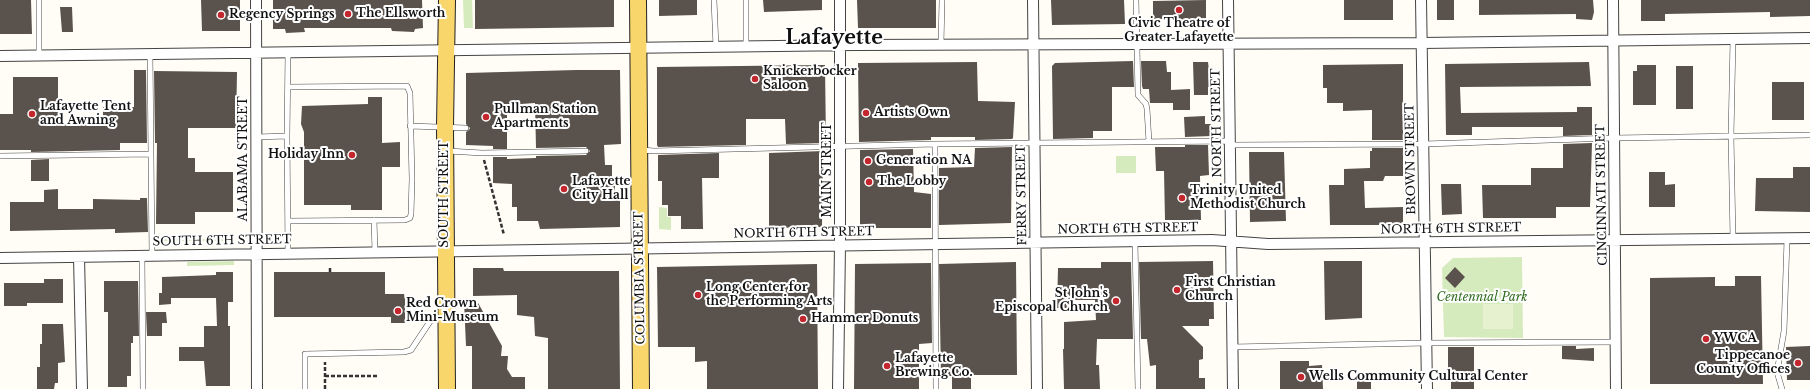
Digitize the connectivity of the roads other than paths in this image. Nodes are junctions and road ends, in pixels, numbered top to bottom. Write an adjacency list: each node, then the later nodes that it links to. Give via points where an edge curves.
1 (39, 0): 30 (lane)
2 (256, 0): 27 (street, ALABAMA STREET)
3 (447, 0): 26 (main road, SOUTH STREET)
4 (638, 0): 25 (main road, COLUMBIA STREET)
5 (714, 0): 24 (lane)
6 (746, 0): 23 (lane)
7 (840, 0): 22 (street, MAIN STREET)
8 (942, 0): 17 (lane)
9 (1033, 0): 18 (street, FERRY STREET)
10 (1136, 0): 19 (lane)
11 (1228, 0): 20 (street, NORTH STREET)
12 (1421, 0): 21 (street, BROWN STREET)
13 (1613, 0): 16 (street, CINCINNATI STREET)
14 (1810, 38): 15 (street)
15 (1733, 39): 16 (street); 38 (lane)
16 (1614, 41): 21 (street); 40 (street, CINCINNATI STREET)
17 (941, 44): 18 (street); 22 (street)
18 (1033, 44): 19 (street); 42 (street, FERRY STREET)
19 (1137, 44): 20 (street); 41 (lane, via 1138,95 1146,104)
20 (1229, 44): 21 (street); 43 (street, NORTH STREET)
21 (1422, 44): 45 (street, BROWN STREET)
22 (840, 45): 23 (street); 46 (street, MAIN STREET)
23 (746, 46): 24 (street)
24 (716, 47): 25 (street)
25 (638, 48): 26 (street); 47 (main road, COLUMBIA STREET)
26 (447, 50): 28 (street); 34 (main road, SOUTH STREET)
27 (256, 53): 28 (street); 29 (street); 39 (street, ALABAMA STREET)
28 (288, 53): 32 (lane)
29 (150, 54): 30 (street); 50 (lane)
30 (39, 55): 31 (street)
31 (0, 56)
32 (288, 87): 33 (lane, via 407,86 410,93); 37 (lane)
33 (410, 126): 34 (lane); 52 (lane, via 410,218)
34 (445, 127): 35 (lane); 48 (main road, SOUTH STREET)
35 (466, 128)
36 (1810, 135): 38 (lane)
37 (287, 136): 39 (lane); 53 (lane)
38 (1731, 136): 40 (lane); 55 (lane)
39 (256, 137): 67 (street, ALABAMA STREET)
40 (1614, 138): 45 (lane); 57 (street, CINCINNATI STREET)
41 (1149, 142): 42 (lane); 43 (lane)
42 (1035, 143): 44 (lane); 61 (street, FERRY STREET)
43 (1230, 143): 45 (lane); 59 (street, NORTH STREET)
44 (934, 144): 46 (lane); 63 (lane)
45 (1424, 144): 60 (street, BROWN STREET)
46 (841, 146): 47 (lane, via 654,151); 62 (street, MAIN STREET)
47 (639, 149): 64 (main road, COLUMBIA STREET)
48 (445, 151): 49 (lane); 66 (main road, SOUTH STREET)
49 (586, 151)
50 (151, 154): 51 (lane); 69 (lane)
51 (0, 156)
52 (374, 220): 53 (lane); 65 (lane)
53 (288, 221): 68 (lane)
54 (1810, 238): 56 (street, NORTH 6TH STREET)
55 (1733, 239): 56 (street, NORTH 6TH STREET); 57 (street, NORTH 6TH STREET)
56 (1786, 239): 89 (lane, via 1784,332 1777,372)
57 (1616, 240): 60 (street, NORTH 6TH STREET); 73 (street, CINCINNATI STREET)
58 (1136, 242): 59 (street, NORTH 6TH STREET); 61 (street, NORTH 6TH STREET); 85 (lane)
59 (1231, 242): 60 (street, NORTH 6TH STREET); 75 (street, NORTH STREET)
60 (1425, 242): 74 (street, BROWN STREET)
61 (1036, 243): 63 (street, NORTH 6TH STREET); 84 (street, FERRY STREET)
62 (840, 245): 63 (street, NORTH 6TH STREET); 64 (street, NORTH 6TH STREET); 82 (street, MAIN STREET)
63 (935, 245): 83 (lane)
64 (640, 248): 66 (street, NORTH 6TH STREET); 81 (main road, COLUMBIA STREET)
65 (375, 252): 66 (street, SOUTH 6TH STREET); 68 (street, SOUTH 6TH STREET)
66 (446, 252): 80 (main road, SOUTH STREET)
67 (257, 253): 68 (street, SOUTH 6TH STREET); 69 (street, SOUTH 6TH STREET); 78 (street, ALABAMA STREET)
68 (288, 253)
69 (147, 256): 70 (street, SOUTH 6TH STREET); 77 (lane)
70 (79, 257): 71 (street, SOUTH 6TH STREET); 76 (street)
71 (0, 258)
72 (430, 320): 79 (lane, via 411,350 404,352 305,354)
73 (1616, 342): 74 (lane); 88 (street, CINCINNATI STREET)
74 (1427, 343): 75 (lane); 87 (street, BROWN STREET)
75 (1232, 347): 86 (street, NORTH STREET)
76 (82, 389)
77 (143, 389)
78 (257, 389)
79 (305, 389)
80 (446, 389)
81 (641, 389)
82 (838, 389)
83 (936, 389)
84 (1037, 389)
85 (1138, 389)
86 (1233, 389)
87 (1427, 389)
88 (1616, 389)
89 (1782, 389)

